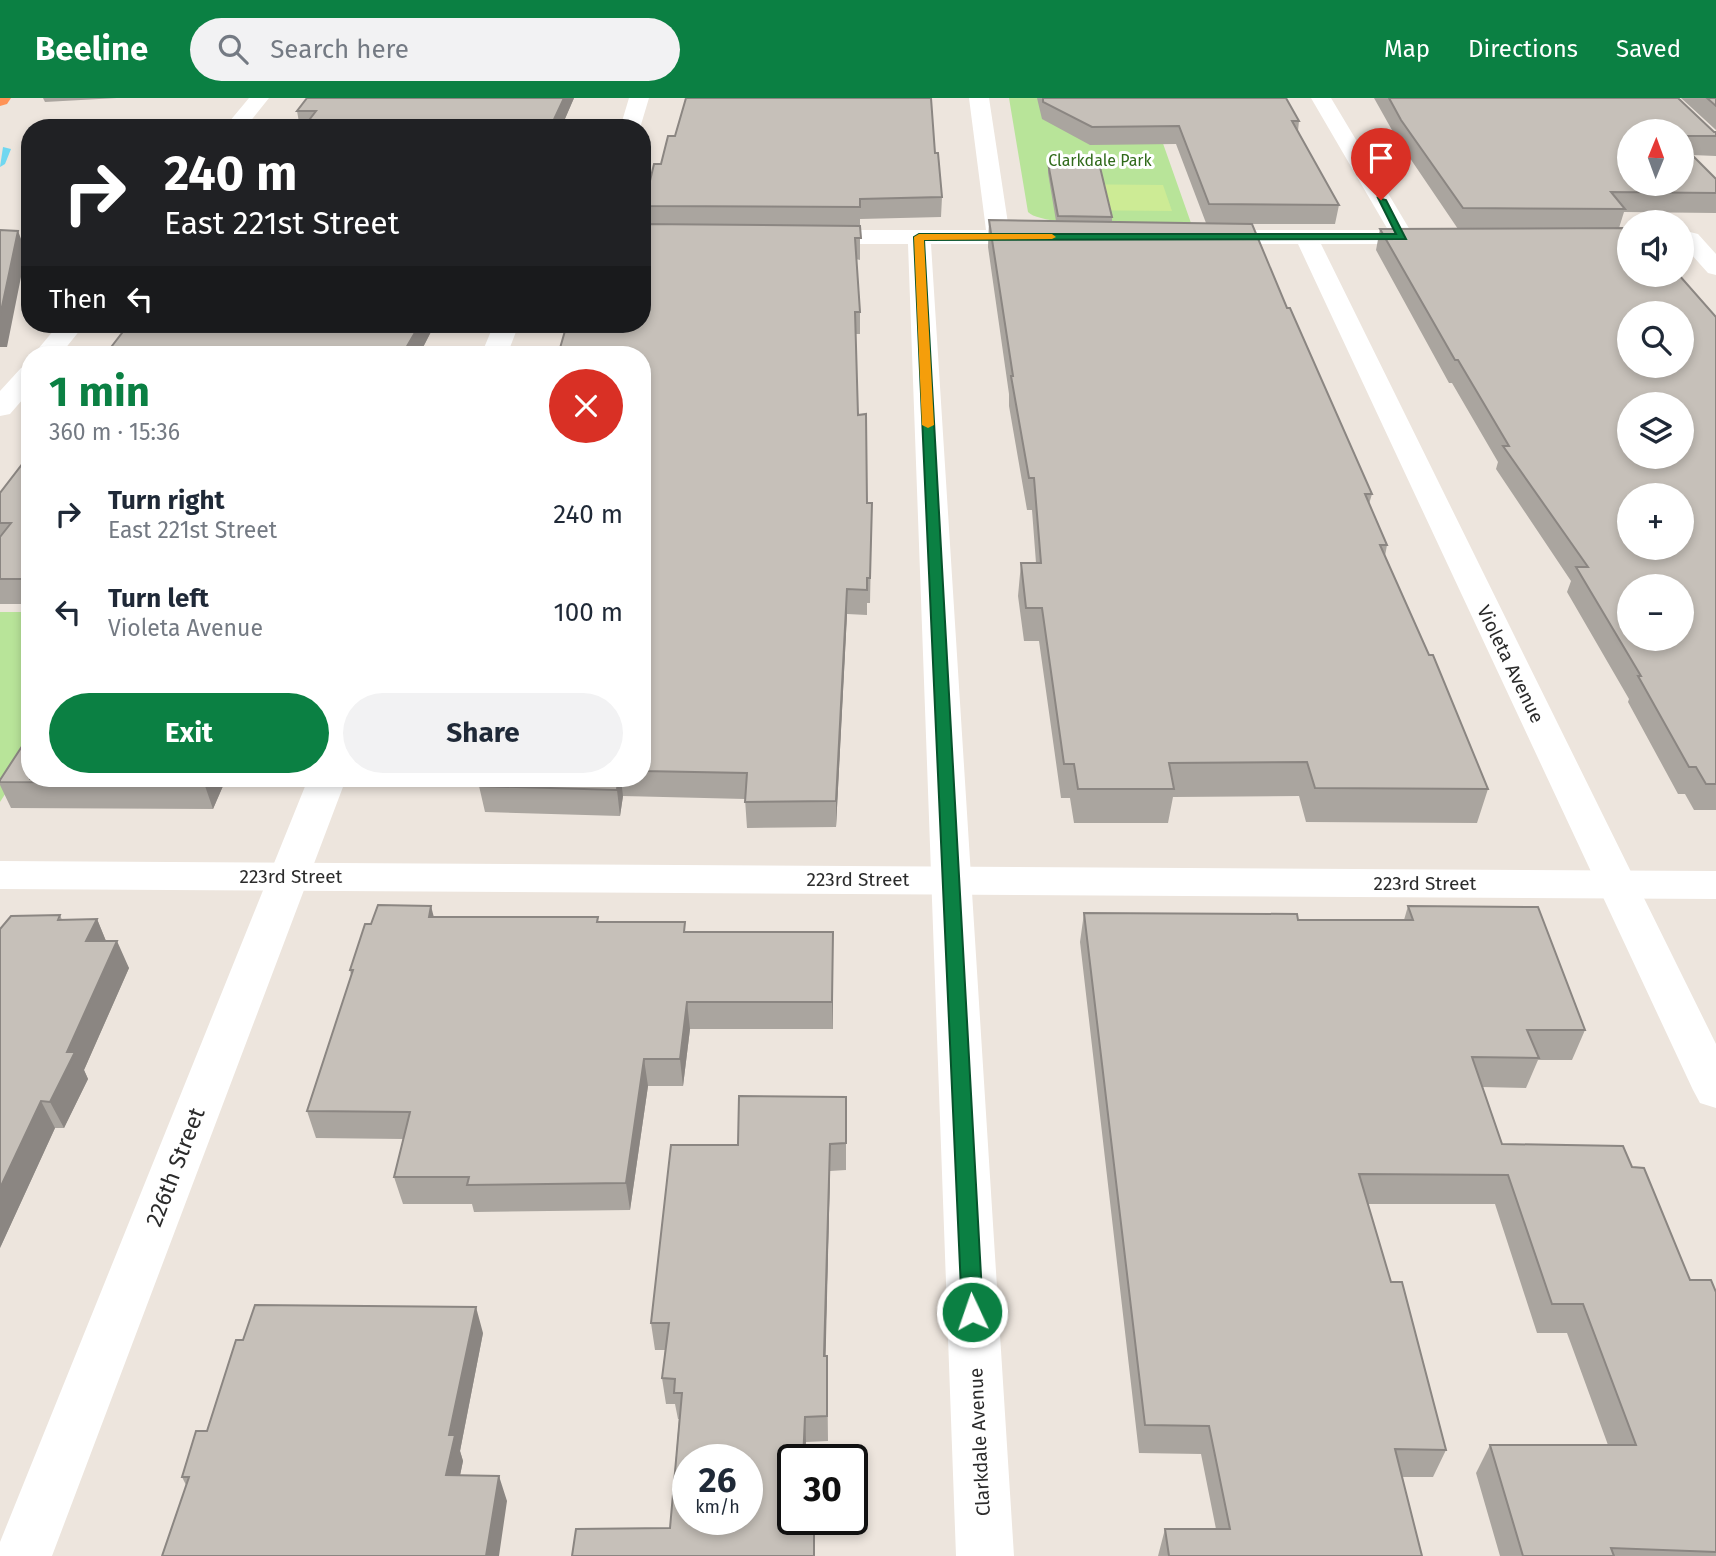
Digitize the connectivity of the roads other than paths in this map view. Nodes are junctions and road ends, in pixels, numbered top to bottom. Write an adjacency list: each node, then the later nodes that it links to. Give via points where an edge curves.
1 (259, 98): 5 (street)
2 (639, 98): 6 (street)
3 (979, 98): 7 (street)
4 (1321, 98): 13 (street)
5 (242, 119)
6 (633, 119)
7 (998, 236): 9 (street); 10 (street)
8 (780, 237): 9 (street)
9 (919, 237): 24 (street, Clarkdale Avenue)
10 (1063, 237)
11 (1184, 237): 12 (street)
12 (1306, 237): 13 (street); 25 (street, Violeta Avenue)
13 (1403, 237): 14 (street)
14 (1456, 237)
15 (1694, 239): 16 (street)
16 (1716, 239)
17 (1694, 247): 18 (street)
18 (1716, 268)
19 (21, 384): 20 (street)
20 (0, 408)
21 (324, 787): 23 (street, 226th Street)
22 (0, 875): 23 (street, 223rd Street)
23 (289, 876): 24 (street, 223rd Street); 28 (street, 226th Street)
24 (950, 880): 25 (street, 223rd Street); 29 (street, Clarkdale Avenue)
25 (1617, 884): 26 (street, 223rd Street); 27 (street, Violeta Avenue)
26 (1716, 885)
27 (1716, 1090)
28 (23, 1556)
29 (985, 1556)

